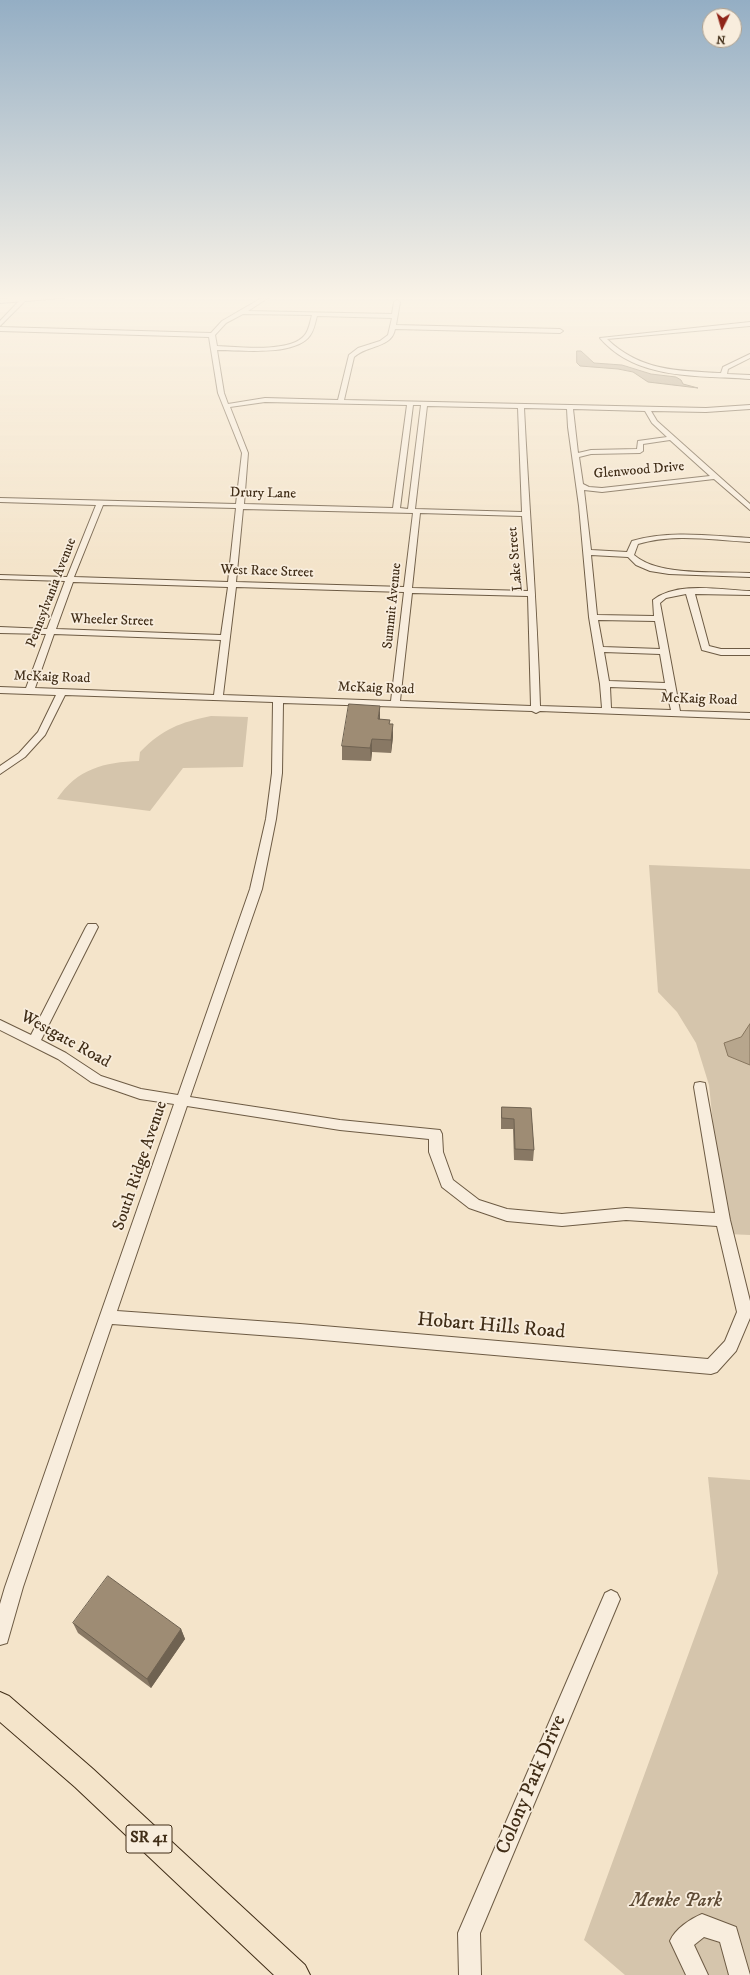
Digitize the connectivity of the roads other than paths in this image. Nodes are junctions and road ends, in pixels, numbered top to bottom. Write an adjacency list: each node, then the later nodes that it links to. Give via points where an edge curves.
1 (220, 388): 6 (street)
2 (344, 388): 3 (street)
3 (341, 402): 4 (street); 6 (street, via 265,400)
4 (410, 403): 5 (street); 19 (street)
5 (424, 403): 7 (street); 20 (street, Summit Avenue)
6 (226, 406): 17 (street, via 245,453)
7 (521, 406): 8 (street); 21 (street, Lake Street)
8 (570, 407): 9 (street); 12 (street)
9 (647, 408): 10 (street); 11 (street, via 654,422)
10 (750, 408)
11 (672, 438): 12 (street, Glenwood Drive, via 640,442 640,451 591,452); 13 (street)
12 (576, 456): 14 (street)
13 (716, 477): 14 (street, Glenwood Drive, via 602,490 588,489); 18 (street)
14 (580, 485): 23 (street)
15 (0, 500): 16 (street, Drury Lane)
16 (100, 503): 17 (street, Drury Lane); 27 (street, Pennsylvania Avenue)
17 (240, 506): 19 (street, Drury Lane); 28 (street)
18 (750, 508)
19 (396, 510): 20 (street, Drury Lane)
20 (414, 511): 21 (street, Drury Lane); 29 (street, Summit Avenue)
21 (526, 514): 32 (street, Lake Street)
22 (750, 540): 24 (street, via 664,537 645,539 635,543)
23 (588, 552): 24 (street); 33 (street)
24 (630, 555): 25 (street, via 639,563 669,572)
25 (750, 575)
26 (0, 576): 27 (street, West Race Street)
27 (70, 578): 28 (street, West Race Street); 36 (street, Pennsylvania Avenue)
28 (232, 584): 29 (street, West Race Street); 37 (street)
29 (408, 589): 32 (street, West Race Street); 48 (street, Summit Avenue)
30 (690, 592): 31 (street); 34 (street, via 677,592 660,597 656,602); 40 (street, via 705,648 721,652)
31 (750, 593)
32 (532, 594): 49 (street, Lake Street)
33 (593, 617): 34 (street); 38 (street)
34 (658, 619): 39 (street)
35 (0, 630): 36 (street, Wheeler Street)
36 (50, 632): 37 (street, Wheeler Street); 44 (street, Pennsylvania Avenue)
37 (224, 638): 46 (street)
38 (598, 649): 39 (street); 41 (street)
39 (665, 652): 42 (street)
40 (750, 652)
41 (605, 684): 42 (street); 50 (street)
42 (670, 686): 51 (street)
43 (0, 690): 44 (street, McKaig Road)
44 (29, 692): 45 (street, McKaig Road)
45 (62, 692): 46 (street, McKaig Road); 53 (street, via 42,733 22,755)
46 (218, 697): 47 (street, McKaig Road)
47 (278, 700): 48 (street, McKaig Road); 58 (street, South Ridge Avenue, via 277,773 271,819 256,889)
48 (395, 704): 49 (street, McKaig Road)
49 (536, 710): 50 (street, McKaig Road)
50 (607, 712): 51 (street, McKaig Road)
51 (676, 714): 52 (street, McKaig Road)
52 (750, 716)
53 (0, 771)
54 (92, 927): 56 (street)
55 (0, 1025): 56 (street, Westgate Road)
56 (34, 1041): 58 (street, Westgate Road, via 96,1079 140,1094)
57 (700, 1087): 59 (street, Hobart Hills Road)
58 (183, 1100): 59 (street, Westgate Road, via 340,1125 434,1134 436,1152 447,1183 474,1204 508,1215 562,1220 626,1214); 60 (street, South Ridge Avenue)
59 (723, 1220): 60 (street, Hobart Hills Road, via 745,1312 731,1346 711,1367)
60 (107, 1317): 62 (street, South Ridge Avenue, via 14,1587)
61 (611, 1599): 65 (street, Colony Park Drive, via 469,1933)
62 (0, 1636)
63 (0, 1705): 64 (main road, SR 41, via 84,1778)
64 (281, 1970)
65 (470, 1975)
66 (697, 1975): 67 (street, via 681,1940 702,1925 728,1935)
67 (740, 1975)

